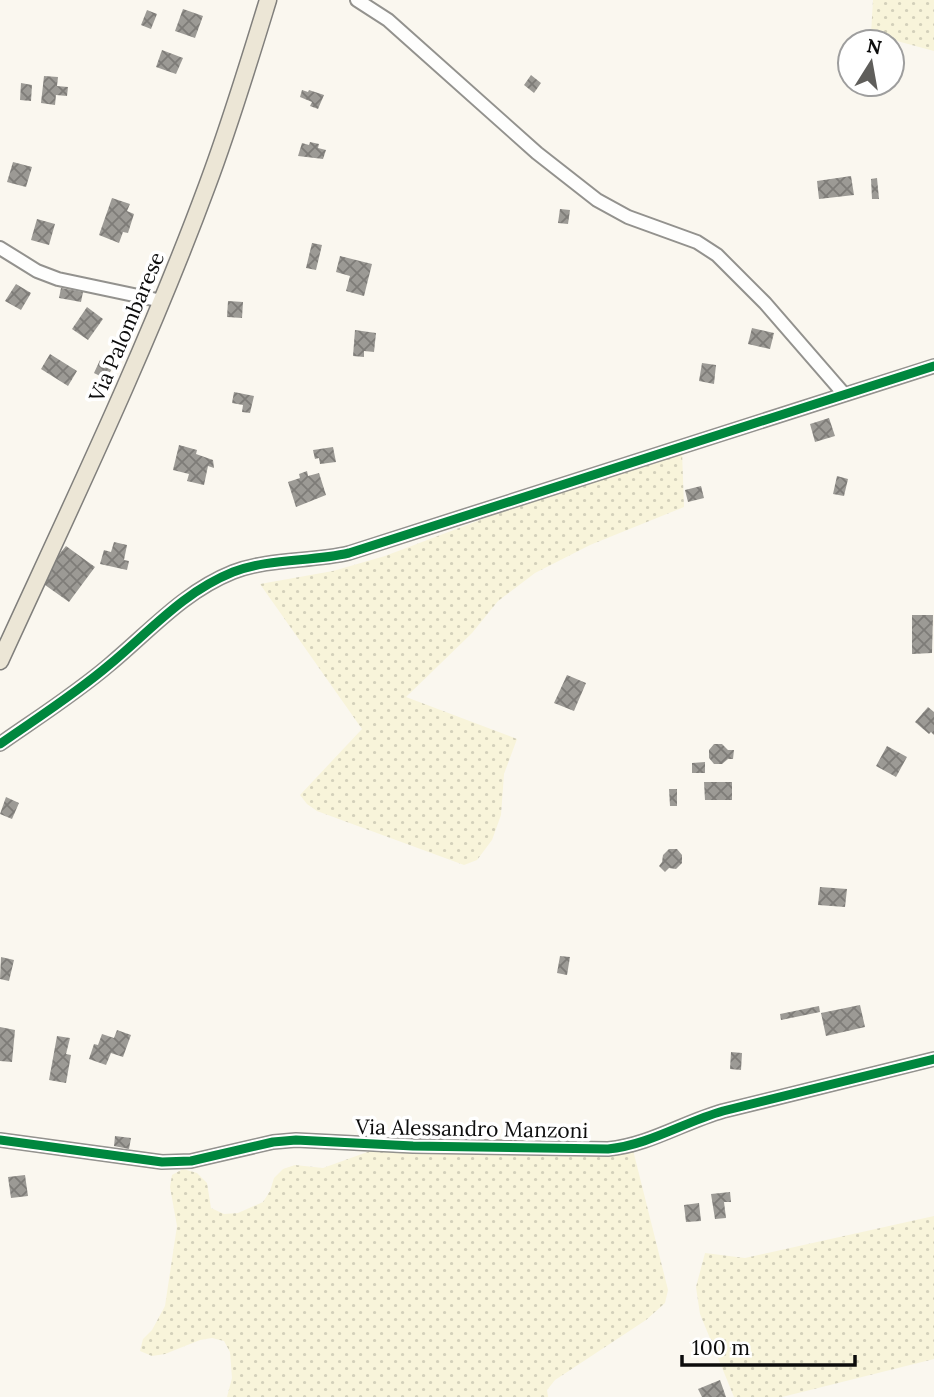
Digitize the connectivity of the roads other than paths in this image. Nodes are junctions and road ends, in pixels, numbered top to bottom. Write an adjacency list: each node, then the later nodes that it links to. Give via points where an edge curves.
1 (268, 0): 4 (main road, Via Palombarese, via 221,150)
2 (356, 0): 6 (street, via 394,25 597,200 717,255)
3 (0, 248): 4 (street, via 58,279)
4 (162, 301): 7 (main road, Via Palombarese, via 78,497)
5 (934, 366): 6 (street)
6 (844, 394): 8 (street, via 357,550 234,572 181,601 89,681)
7 (0, 661)
8 (0, 744)
9 (934, 1059): 10 (street, Via Alessandro Manzoni, via 723,1111 639,1143 608,1149 288,1140 191,1161 162,1162)
10 (0, 1140)

